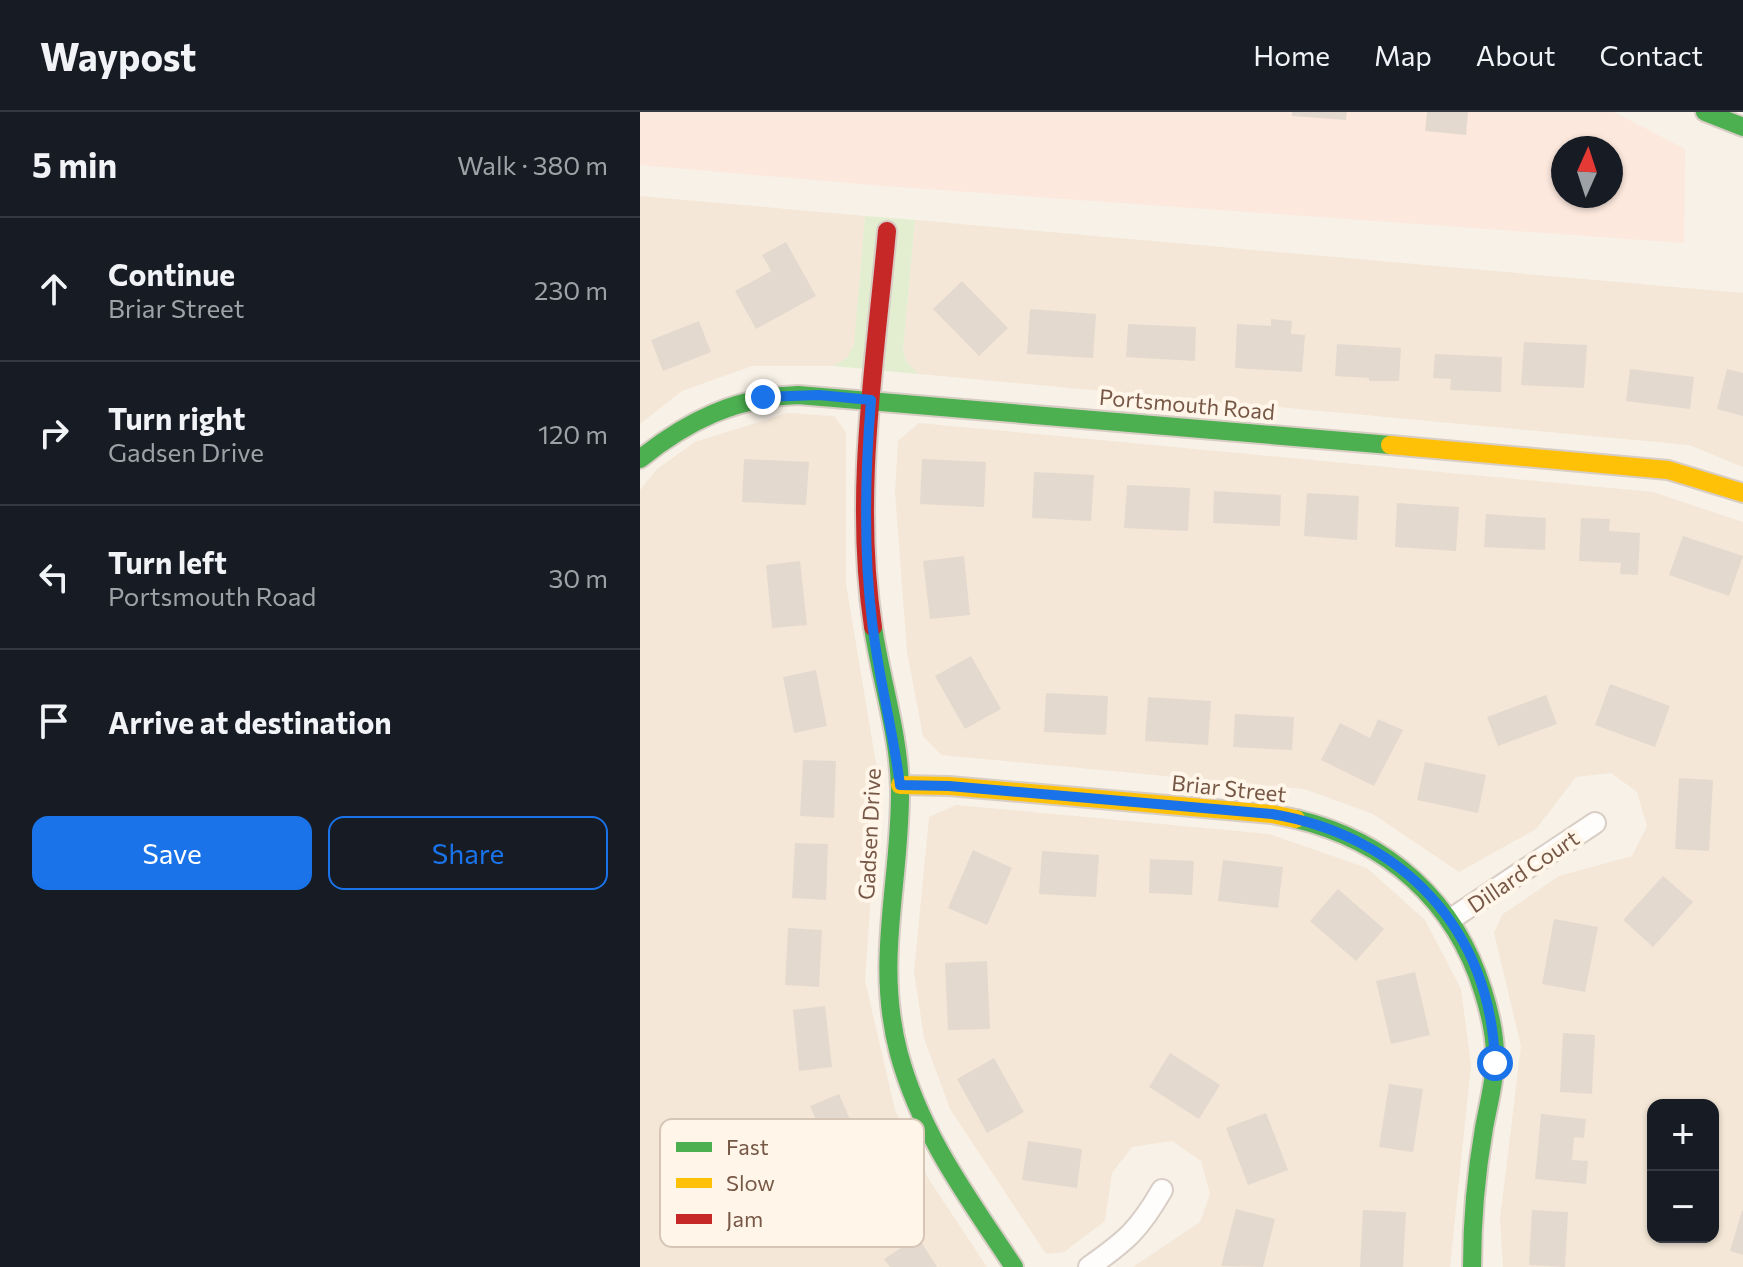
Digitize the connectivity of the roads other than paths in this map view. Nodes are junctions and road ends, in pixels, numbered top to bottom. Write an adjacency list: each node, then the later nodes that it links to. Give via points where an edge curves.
1 (1705, 112): 2 (street)
2 (1743, 127)
3 (887, 231): 4 (street, Gadsen Drive)
4 (871, 400): 5 (street, Portsmouth Road, via 819,395 742,402 685,425); 6 (street, Portsmouth Road, via 1668,470); 7 (street, Gadsen Drive, via 865,542 872,624)
5 (640, 459)
6 (1743, 493)
7 (900, 785): 9 (street, Briar Street, via 1299,819 1379,852 1409,874); 10 (street, Gadsen Drive, via 887,958 901,1061)
8 (1595, 823): 9 (street, Dillard Court)
9 (1451, 919): 15 (street, Briar Street, via 1482,985 1494,1041 1476,1176)
10 (922, 1119)
11 (924, 1123): 13 (street, Gadsen Drive)
12 (1162, 1190): 14 (street, via 1125,1241)
13 (1014, 1267)
14 (1089, 1267)
15 (1472, 1267)

